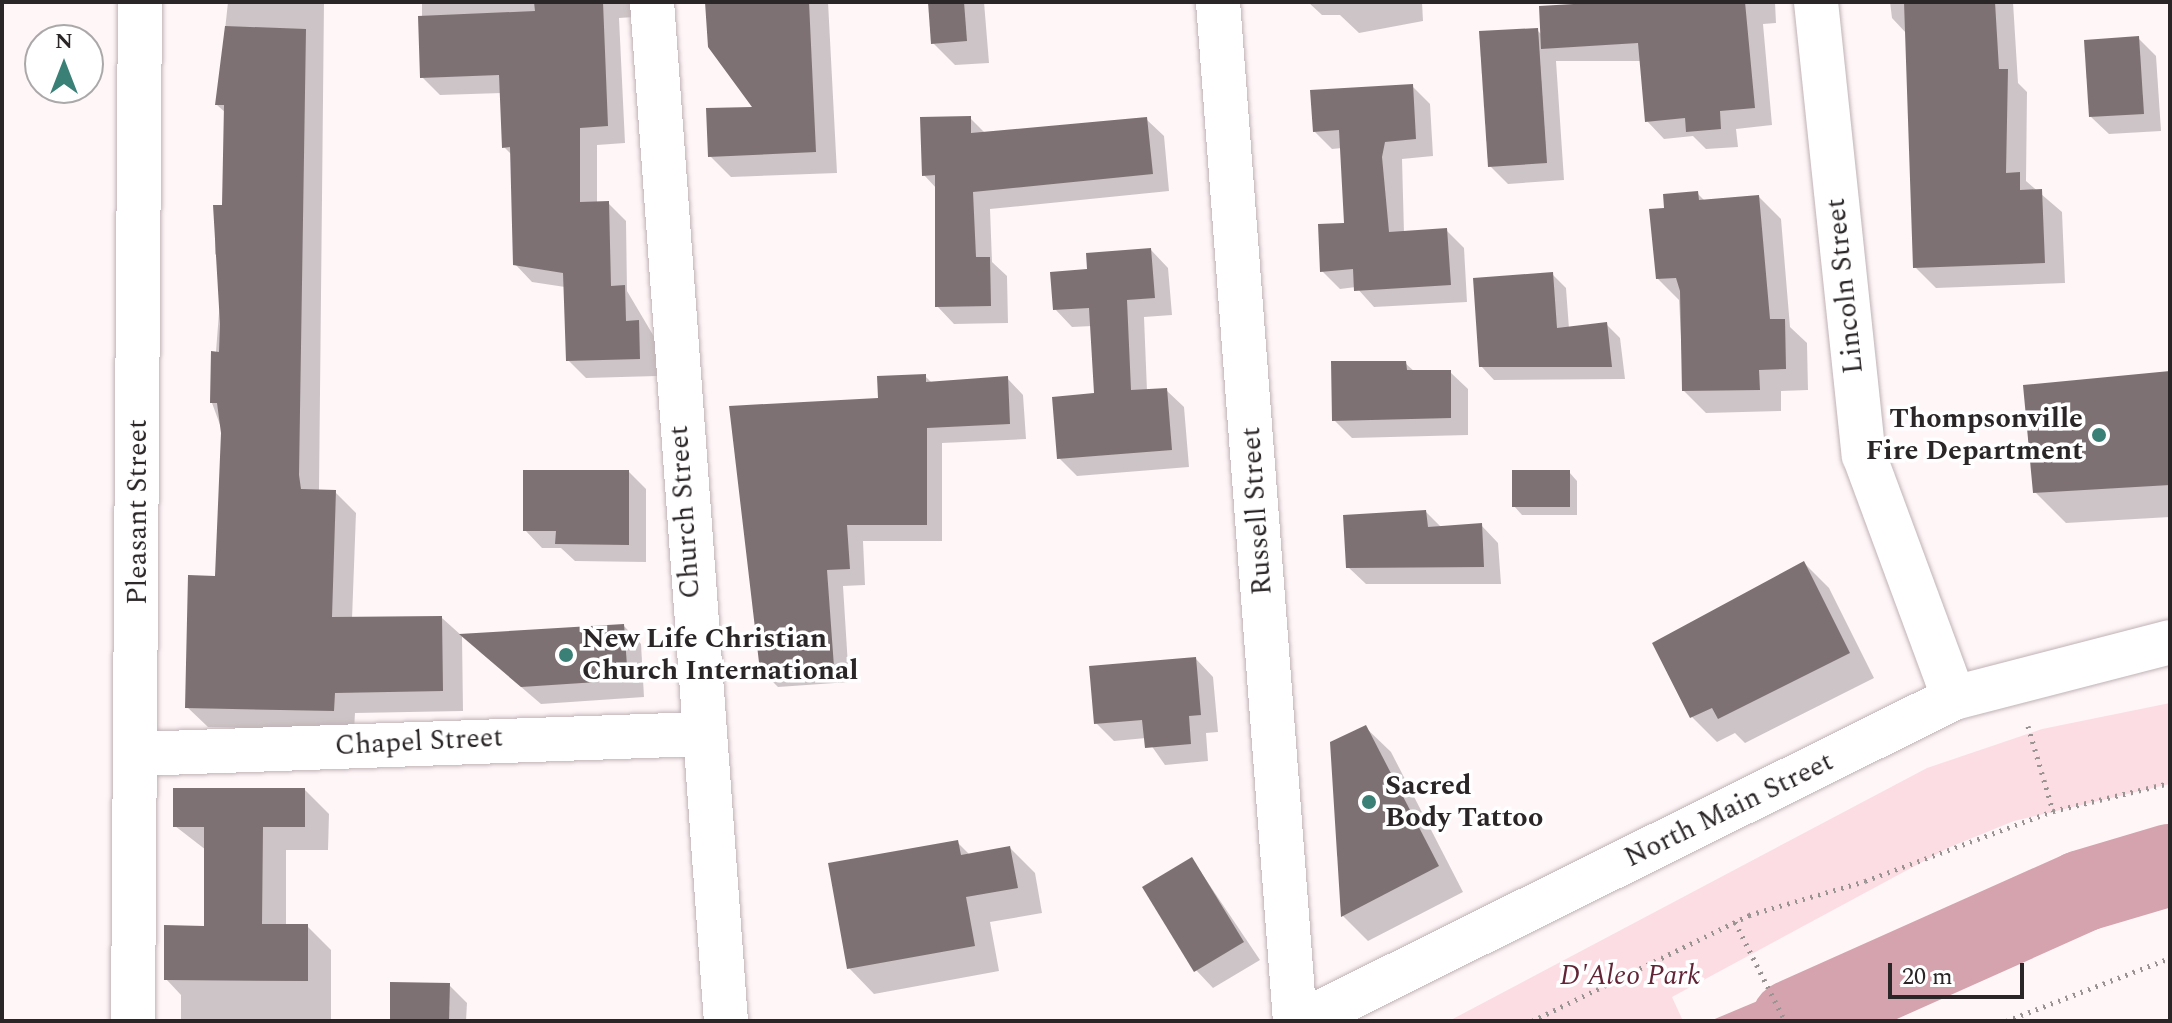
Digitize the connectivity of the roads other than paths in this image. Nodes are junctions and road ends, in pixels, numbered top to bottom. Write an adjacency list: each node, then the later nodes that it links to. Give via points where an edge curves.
1 (140, 2): 8 (street, Pleasant Street)
2 (652, 2): 7 (street, Church Street)
3 (1218, 2): 11 (street, Russell Street)
4 (1816, 2): 6 (street, Lincoln Street, via 1864,455)
5 (2170, 642): 6 (street, North Main Street)
6 (1954, 698): 12 (street, North Main Street)
7 (700, 734): 8 (street, Chapel Street); 10 (street, Church Street)
8 (137, 754): 9 (street, Pleasant Street)
9 (133, 1021)
10 (726, 1021)
11 (1295, 1021)
12 (1303, 1021)

